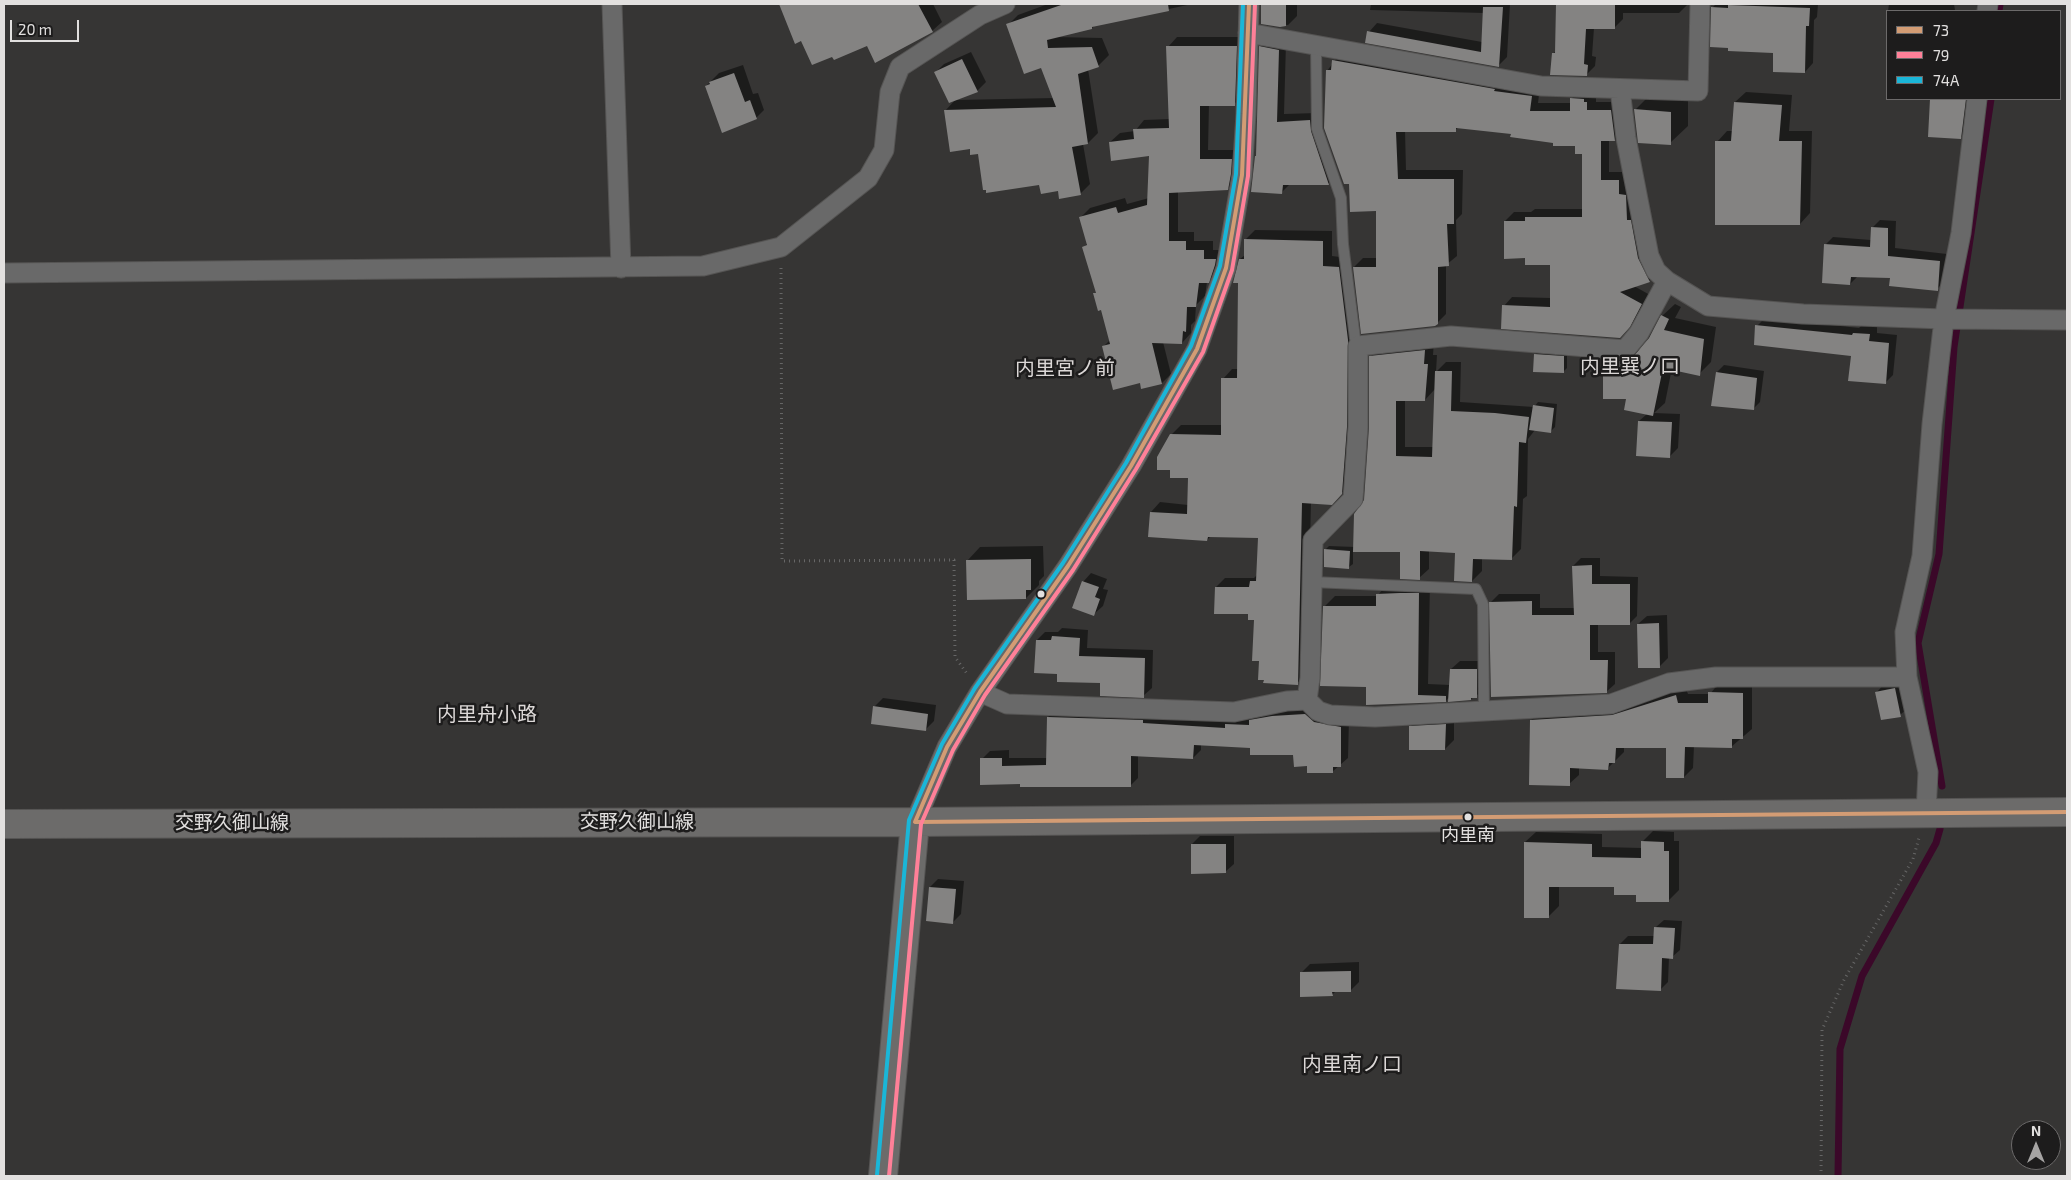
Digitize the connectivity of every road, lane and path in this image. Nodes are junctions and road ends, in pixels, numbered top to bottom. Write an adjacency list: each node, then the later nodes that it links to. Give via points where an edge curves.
1 (612, 4): 10 (street)
2 (1005, 4): 9 (street, via 980,15 900,67 890,92 884,150 868,178)
3 (1249, 4): 5 (street)
4 (1700, 4): 7 (street, via 1698,91)
5 (1248, 33): 6 (street); 18 (street, via 1242,175 1226,268 1197,348 1131,466 1074,558)
6 (1316, 45): 7 (street, via 1541,86); 15 (lane, via 1317,129 1341,198 1343,244 1354,338)
7 (1620, 89): 12 (street, via 1649,256 1656,271)
8 (1977, 100): 13 (street, via 1961,233)
9 (781, 247): 10 (street, via 703,266); 18 (path, via 782,561 954,560 955,658)
10 (621, 268): 11 (street)
11 (4, 273)
12 (1667, 282): 13 (street, via 1708,306 1803,314); 15 (street, via 1640,333 1625,350 1451,336)
13 (1944, 319): 14 (street); 17 (street, via 1922,556 1905,632)
14 (2067, 320)
15 (1358, 346): 16 (street, via 1358,427 1353,499 1313,540)
16 (1312, 582): 19 (street); 20 (lane, via 1476,589 1483,604)
17 (1907, 677): 20 (street, via 1716,677 1669,683 1611,704); 22 (street, via 1928,772)
18 (980, 692): 19 (street, via 1007,704 1234,712); 23 (street, via 947,746)
19 (1307, 700): 20 (street, via 1318,711 1348,718)
20 (1484, 712)
21 (2067, 812): 22 (main road, 交野久御山線)
22 (1926, 813): 23 (main road, 交野久御山線); 26 (path, via 1913,860 1844,980 1822,1030)
23 (915, 822): 24 (main road, 交野久御山線); 25 (main road)
24 (4, 824)
25 (883, 1176)
26 (1820, 1176)

